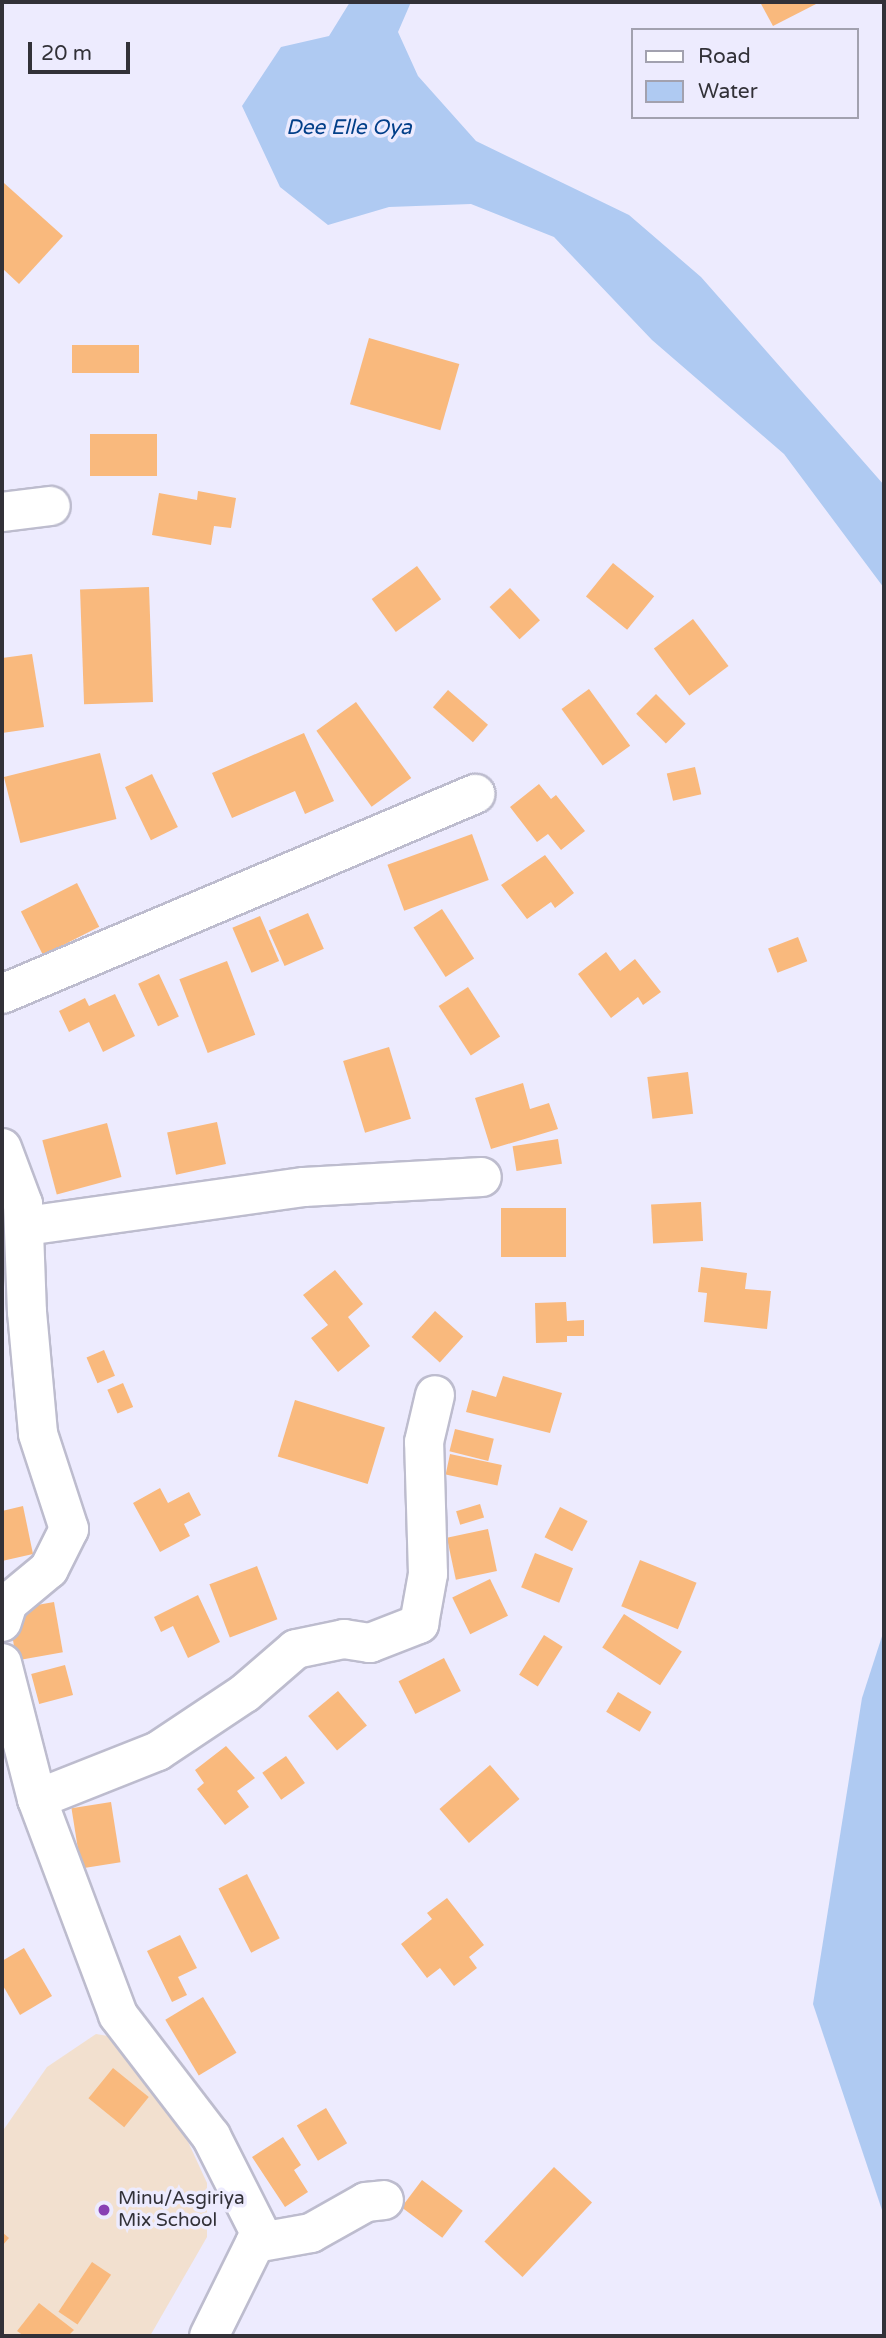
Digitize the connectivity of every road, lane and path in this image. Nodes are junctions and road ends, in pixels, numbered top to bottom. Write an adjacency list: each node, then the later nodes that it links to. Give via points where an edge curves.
1 (51, 506): 2 (street)
2 (2, 512)
3 (475, 794): 4 (street)
4 (2, 994)
5 (2, 1148): 7 (street, via 23,1204)
6 (482, 1178): 7 (street, via 304,1187)
7 (26, 1226): 8 (street, via 27,1312)
8 (18, 1382): 10 (street, via 69,1529 50,1569 8,1603)
9 (435, 1395): 12 (street, via 424,1442 428,1574 419,1624 370,1643 344,1639 296,1649 245,1693 158,1751)
10 (2, 1622)
11 (2, 1662): 12 (street)
12 (37, 1799): 14 (street, via 118,2015 211,2136 260,2233)
13 (384, 2200): 14 (street, via 366,2202 311,2233)
14 (255, 2243): 15 (street)
15 (209, 2336)

